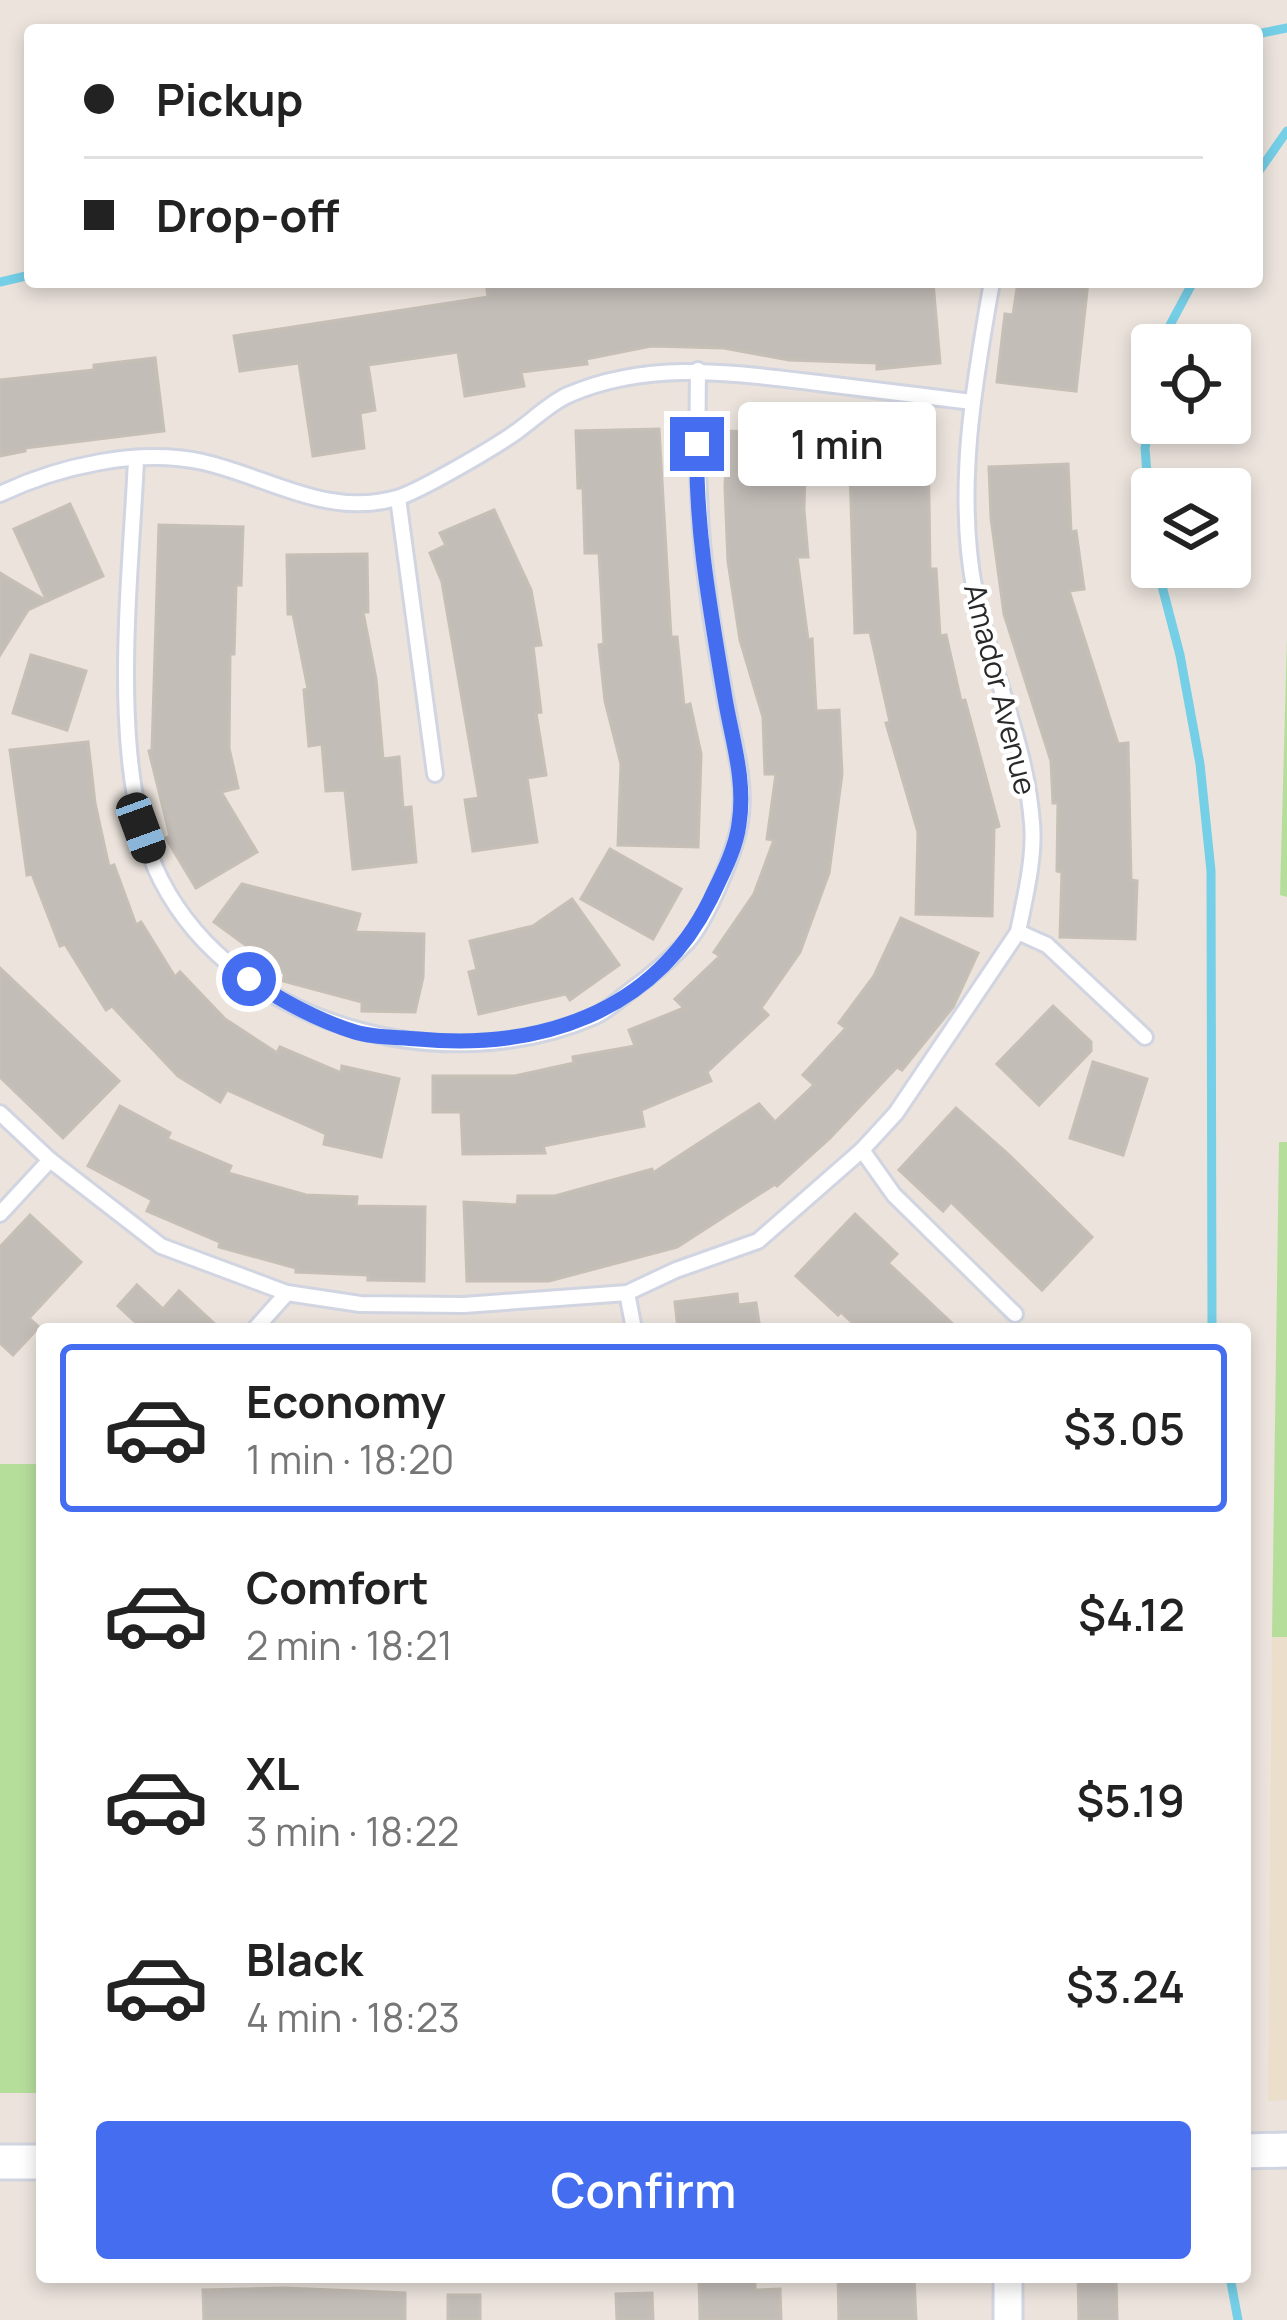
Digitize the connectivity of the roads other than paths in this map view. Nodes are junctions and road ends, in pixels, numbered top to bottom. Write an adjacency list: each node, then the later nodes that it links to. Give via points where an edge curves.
1 (991, 288): 3 (lane, Amador Avenue)
2 (698, 370): 3 (lane); 4 (lane, via 696,482 742,779 739,827 691,938 598,1015 523,1036 453,1042 358,1033 289,1006 189,928 159,877 129,769); 6 (lane, via 624,376 564,397)
3 (972, 402): 8 (lane, Amador Avenue, via 967,529 975,590 1033,827)
4 (136, 459): 5 (lane, via 79,464); 6 (lane, via 201,462 341,503)
5 (0, 494)
6 (398, 498): 7 (lane)
7 (435, 774)
8 (1018, 932): 9 (lane, via 1047,945); 11 (lane, via 896,1113)
9 (1144, 1037)
10 (0, 1113): 12 (lane)
11 (862, 1150): 15 (lane, via 758,1241); 16 (lane, via 894,1195)
12 (50, 1160): 13 (lane); 14 (lane, via 161,1246)
13 (0, 1214)
14 (287, 1293): 15 (lane, via 360,1304 464,1305); 17 (lane)
15 (627, 1293): 18 (lane)
16 (1015, 1314)
17 (261, 1323)
18 (633, 1323)
19 (1287, 2150): 20 (street)
20 (1251, 2151)
21 (0, 2162): 22 (street)
22 (36, 2162)
23 (1008, 2283): 24 (street)
24 (1008, 2320)

